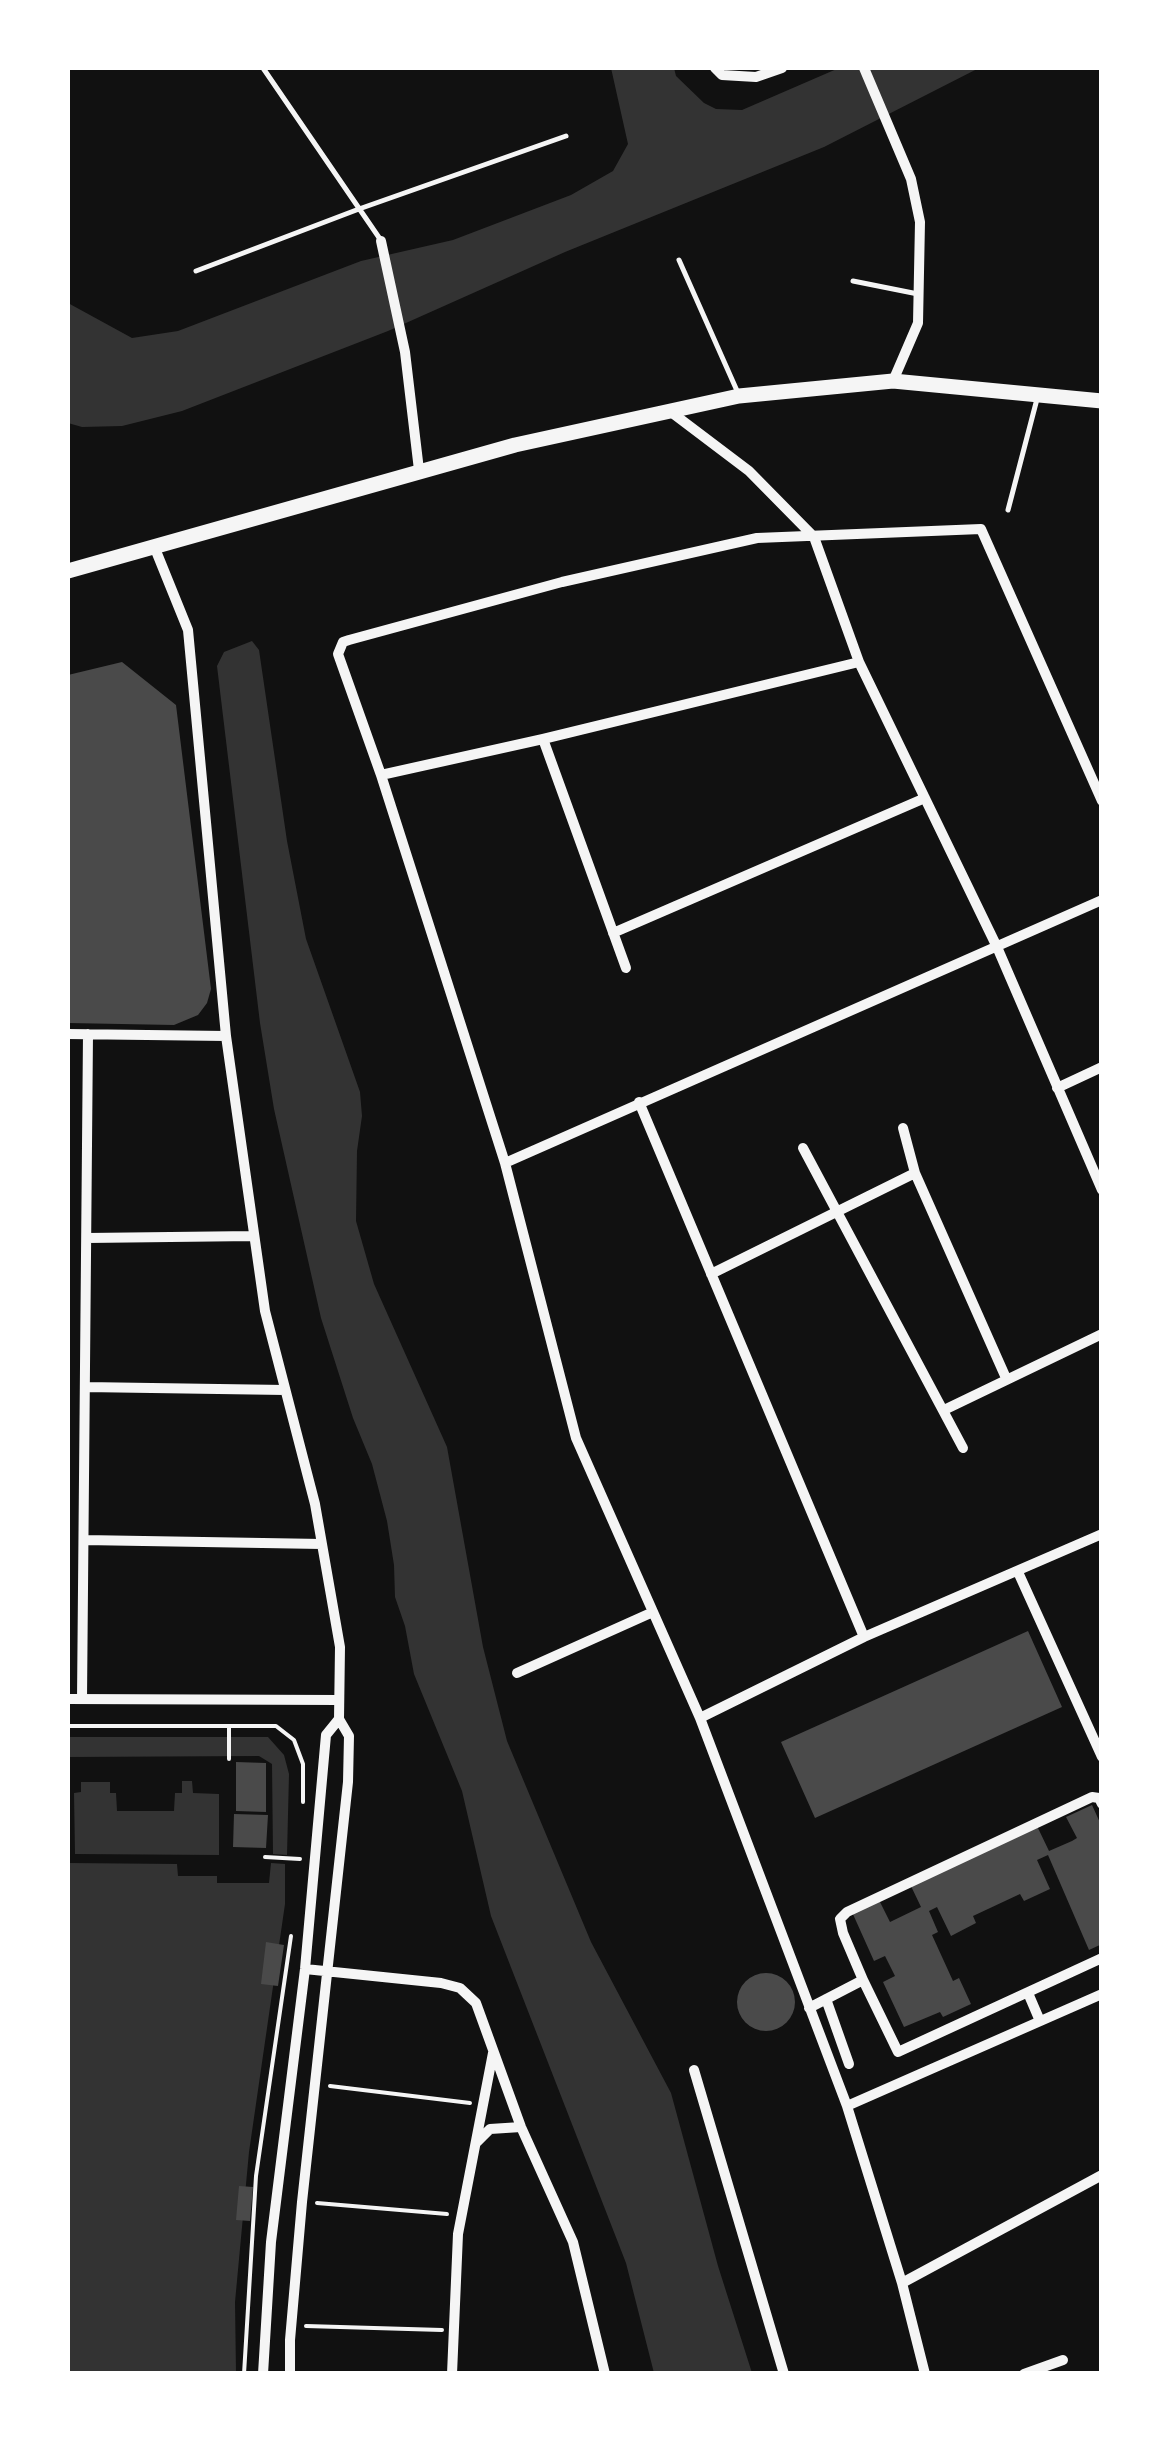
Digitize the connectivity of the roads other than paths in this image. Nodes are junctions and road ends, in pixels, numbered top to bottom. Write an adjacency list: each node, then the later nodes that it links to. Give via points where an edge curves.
1 (263, 68): 6 (lane)
2 (715, 68): 3 (street, via 722,75 756,77)
3 (782, 68)
4 (864, 68): 11 (street, via 911,179 920,222)
5 (566, 136): 6 (lane)
6 (359, 209): 7 (lane); 9 (lane)
7 (381, 241): 17 (street)
8 (679, 260): 13 (lane)
9 (196, 271)
10 (852, 281): 11 (lane)
11 (921, 295): 12 (street, via 918,323)
12 (893, 381): 13 (main road); 14 (main road)
13 (739, 396): 16 (main road)
14 (1038, 396): 15 (main road); 18 (lane)
15 (1102, 401)
16 (671, 412): 17 (main road); 19 (street, via 748,471)
17 (419, 470): 20 (main road)
18 (1008, 510)
19 (814, 537): 22 (street); 24 (street, via 756,538 343,642 338,654); 26 (street, via 981,529)
20 (154, 546): 21 (main road); 33 (street, via 188,630)
21 (68, 571)
22 (859, 662): 23 (street); 25 (street)
23 (542, 739): 24 (street); 28 (street)
24 (381, 775): 39 (street)
25 (925, 798): 28 (street); 29 (street)
26 (1102, 801)
27 (1102, 900): 29 (street)
28 (614, 933): 30 (street)
29 (997, 947): 35 (street); 36 (street)
30 (626, 968)
31 (68, 1034): 32 (street)
32 (88, 1034): 33 (street); 44 (street)
33 (226, 1036): 43 (street)
34 (1102, 1067): 35 (street)
35 (1056, 1088): 41 (street)
36 (638, 1102): 39 (street); 45 (street)
37 (903, 1128): 40 (street)
38 (803, 1148): 42 (street)
39 (506, 1163): 56 (street, via 576,1438)
40 (915, 1173): 42 (street); 47 (street)
41 (1102, 1190)
42 (838, 1211): 45 (street); 50 (street)
43 (254, 1236): 44 (street); 49 (street)
44 (86, 1238): 48 (street)
45 (710, 1274): 57 (street)
46 (1102, 1334): 47 (street)
47 (1006, 1378): 50 (street)
48 (85, 1387): 49 (street); 53 (street)
49 (286, 1390): 54 (street)
50 (944, 1410): 51 (street)
51 (963, 1448)
52 (1102, 1534): 55 (street)
53 (84, 1540): 54 (street); 60 (street)
54 (322, 1544): 61 (street, via 340,1647)
55 (1018, 1572): 57 (street); 64 (street)
56 (653, 1612): 58 (street); 63 (street)
57 (864, 1637): 63 (street)
58 (517, 1673)
59 (68, 1699): 60 (street)
60 (82, 1699): 61 (street)
61 (339, 1700): 62 (street)
62 (339, 1718): 67 (street, via 326,1735); 68 (street, via 350,1736 348,1782)
63 (700, 1718): 73 (street)
64 (1102, 1757)
65 (1102, 1804): 69 (street, via 1092,1798 846,1912 843,1933)
66 (1102, 1958): 70 (street)
67 (305, 1969): 68 (street); 84 (street, via 271,2242)
68 (328, 1971): 75 (street, via 460,1988 476,2003); 85 (street)
69 (863, 1980): 70 (street, via 898,2052); 72 (street)
70 (1028, 1992): 74 (street)
71 (1102, 1994): 74 (street)
72 (826, 1998): 73 (street); 76 (street)
73 (809, 2008): 78 (street)
74 (1040, 2021): 78 (street)
75 (494, 2052): 79 (street); 80 (street)
76 (849, 2064)
77 (694, 2070): 88 (street)
78 (847, 2106): 82 (street)
79 (520, 2126): 80 (street, via 490,2129); 87 (street, via 573,2242)
80 (475, 2144): 86 (street, via 462,2215)
81 (1102, 2175): 82 (street)
82 (902, 2283): 89 (street)
83 (1063, 2360): 90 (street)
84 (263, 2374)
85 (290, 2374)
86 (452, 2374)
87 (604, 2374)
88 (784, 2374)
89 (925, 2374)
90 (1024, 2374)

